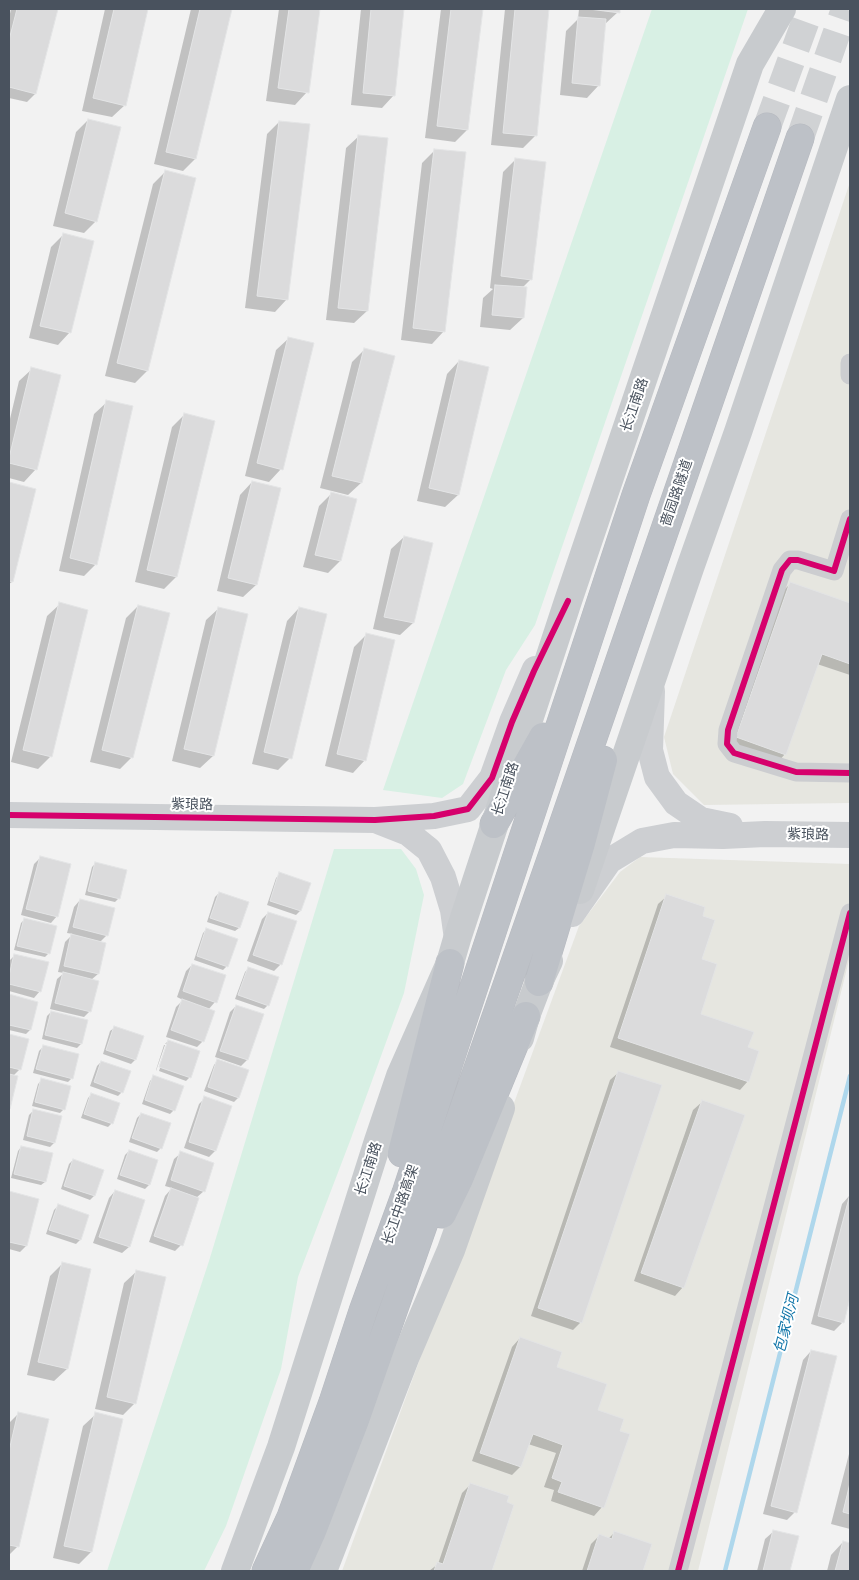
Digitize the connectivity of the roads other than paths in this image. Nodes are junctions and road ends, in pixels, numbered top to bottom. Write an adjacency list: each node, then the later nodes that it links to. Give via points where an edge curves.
1 (769, 9): 3 (street)
2 (782, 9): 3 (main road, 长江南路)
3 (750, 64): 13 (main road, 长江南路)
4 (850, 99): 14 (main road)
5 (767, 127): 10 (highway)
6 (800, 138): 7 (highway, 啬园路隧道)
7 (747, 290): 21 (highway, 啬园路隧道); 25 (highway, via 713,428 618,704)
8 (850, 363): 9 (street)
9 (850, 374)
10 (636, 495): 18 (highway, via 548,727); 27 (highway, 长江中路高架, via 406,1193)
11 (850, 519): 12 (street)
12 (842, 573): 15 (street, via 798,560 790,560 782,570 728,730 727,744 734,753 796,772)
13 (568, 601): 17 (street, via 512,722 492,778 468,809 434,816); 18 (main road, 长江南路)
14 (652, 678): 19 (street, via 650,750 657,776 676,803 701,820); 23 (main road)
15 (850, 773)
16 (9, 815): 17 (street, 紫琅路)
17 (375, 820): 24 (street, via 408,832 429,850 443,877 453,910)
18 (494, 824): 24 (main road, 长江南路)
19 (765, 834): 20 (street, 紫琅路); 23 (street, via 674,835 642,841 609,861)
20 (850, 835)
21 (555, 848): 28 (highway, 长江中路高架)
22 (850, 913): 34 (street)
23 (572, 914): 25 (main road)
24 (454, 951): 27 (highway); 30 (main road, 长江南路, via 400,1076 282,1447)
25 (539, 982): 26 (main road)
26 (526, 1016): 28 (highway, via 460,1179); 33 (main road, via 500,1109 451,1250 406,1356)
27 (363, 1311): 29 (highway, 长江中路高架, via 333,1402)
28 (392, 1313): 29 (highway, 长江中路高架, via 354,1420)
29 (301, 1524): 31 (highway, 长江中路高架); 32 (highway, 长江中路高架)
30 (234, 1571)
31 (266, 1571)
32 (294, 1571)
33 (323, 1571)
34 (678, 1571)

